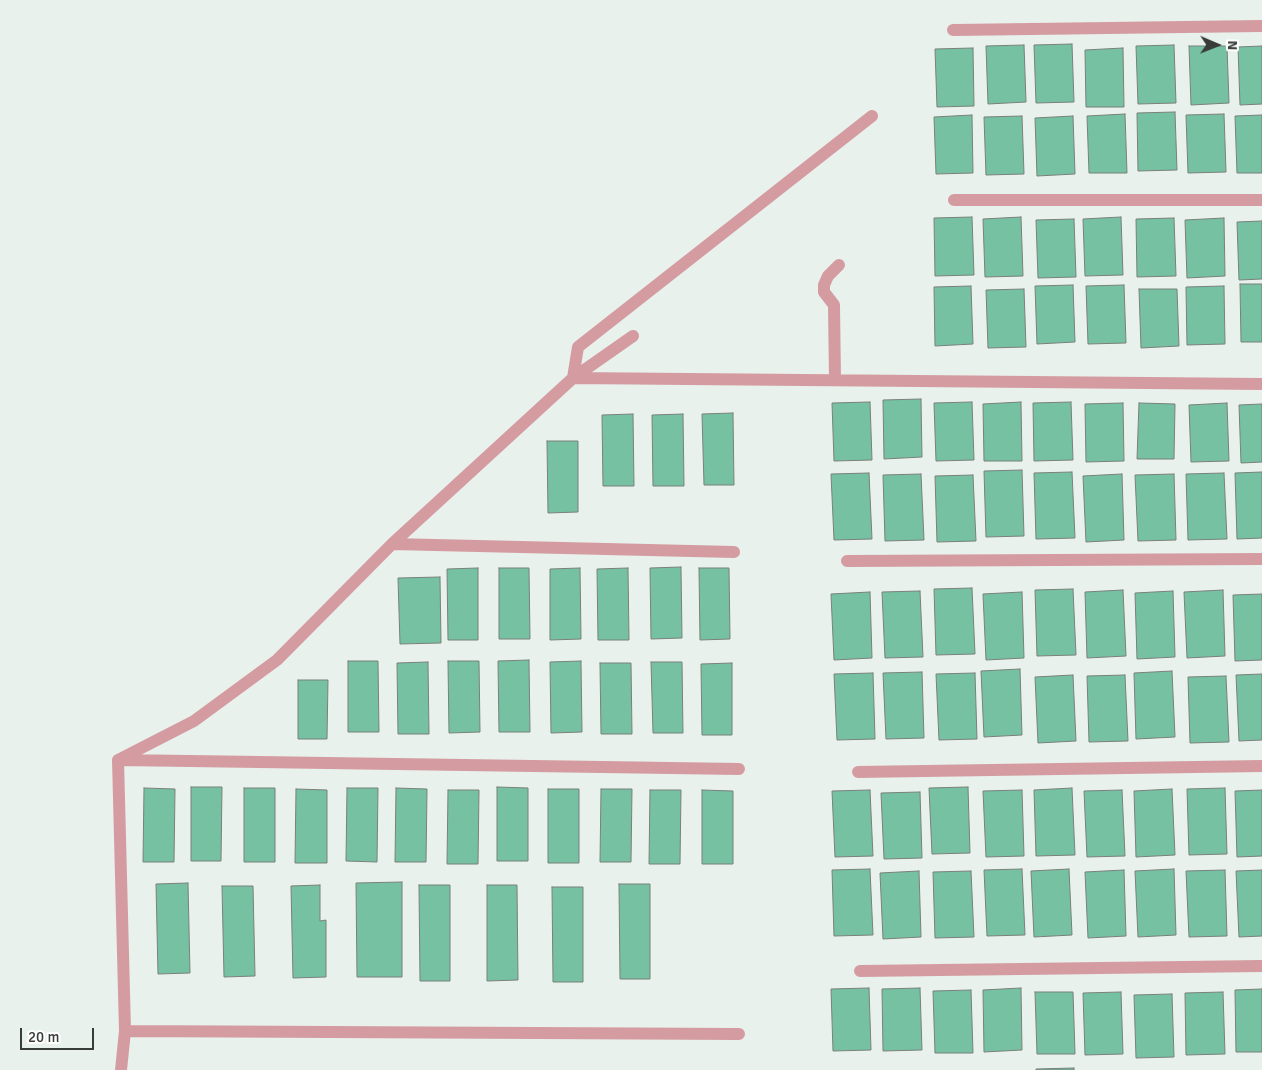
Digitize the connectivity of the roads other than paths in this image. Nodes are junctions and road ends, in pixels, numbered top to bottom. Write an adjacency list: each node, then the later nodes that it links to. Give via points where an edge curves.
1 (1262, 26): 2 (street)
2 (953, 30)
3 (872, 116): 8 (street, via 578,347)
4 (954, 200): 5 (street)
5 (1262, 200)
6 (839, 265): 9 (street, via 828,276 824,286 824,292 834,305)
7 (633, 336): 8 (street)
8 (573, 378): 9 (street); 11 (street)
9 (835, 380): 10 (street)
10 (1262, 384)
11 (392, 544): 12 (street); 15 (street, via 277,660 194,721)
12 (734, 552)
13 (1262, 559): 14 (street)
14 (847, 561)
15 (118, 760): 17 (street); 21 (street)
16 (1262, 766): 18 (street)
17 (739, 769)
18 (858, 772)
19 (1262, 966): 20 (street)
20 (860, 971)
21 (125, 1031): 22 (street); 23 (street)
22 (739, 1034)
23 (121, 1070)

